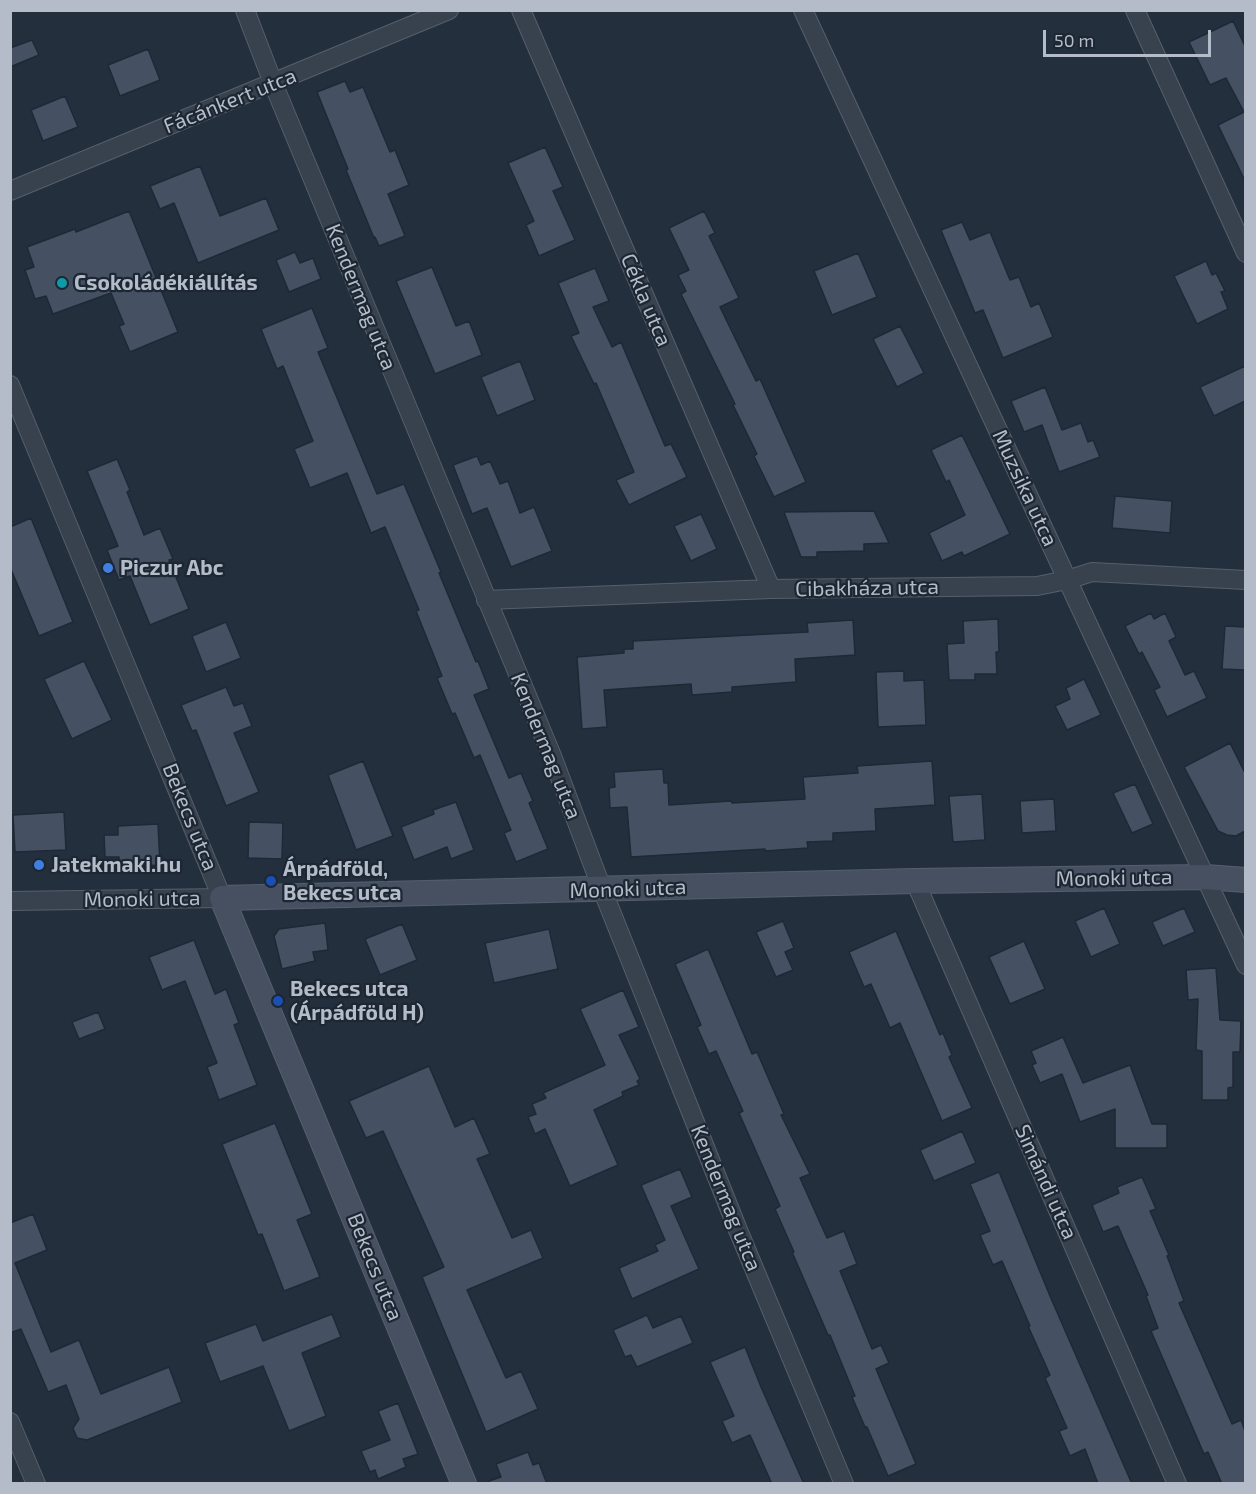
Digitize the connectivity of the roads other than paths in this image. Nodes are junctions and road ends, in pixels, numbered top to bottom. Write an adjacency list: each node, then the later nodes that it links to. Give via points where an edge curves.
1 (245, 10): 6 (street, Kendermag utca)
2 (449, 10): 6 (street, Fácánkert utca)
3 (521, 10): 12 (street, Cékla utca)
4 (803, 10): 10 (street, Muzsika utca)
5 (1135, 10): 8 (street)
6 (273, 83): 7 (street, Fácánkert utca); 13 (street, Kendermag utca)
7 (10, 191)
8 (1245, 254)
9 (10, 385): 18 (street, Bekecs utca)
10 (1067, 580): 11 (street, Cibakháza utca, via 1092,572); 12 (street, Cibakháza utca, via 1037,586); 14 (street, Muzsika utca)
11 (1245, 580)
12 (771, 589): 13 (street, Cibakháza utca)
13 (486, 600): 17 (street, Kendermag utca, via 552,756)
14 (1205, 877): 15 (street, Monoki utca); 16 (street, Monoki utca); 20 (street, Muzsika utca)
15 (1245, 880)
16 (915, 881): 17 (street, Monoki utca); 25 (street, Simándi utca)
17 (602, 889): 18 (street, Monoki utca); 24 (street, Kendermag utca)
18 (222, 898): 19 (street, Monoki utca); 23 (street, Bekecs utca)
19 (10, 901)
20 (1245, 965)
21 (10, 1422): 22 (street)
22 (36, 1484)
23 (464, 1484)
24 (844, 1484)
25 (1178, 1484)

